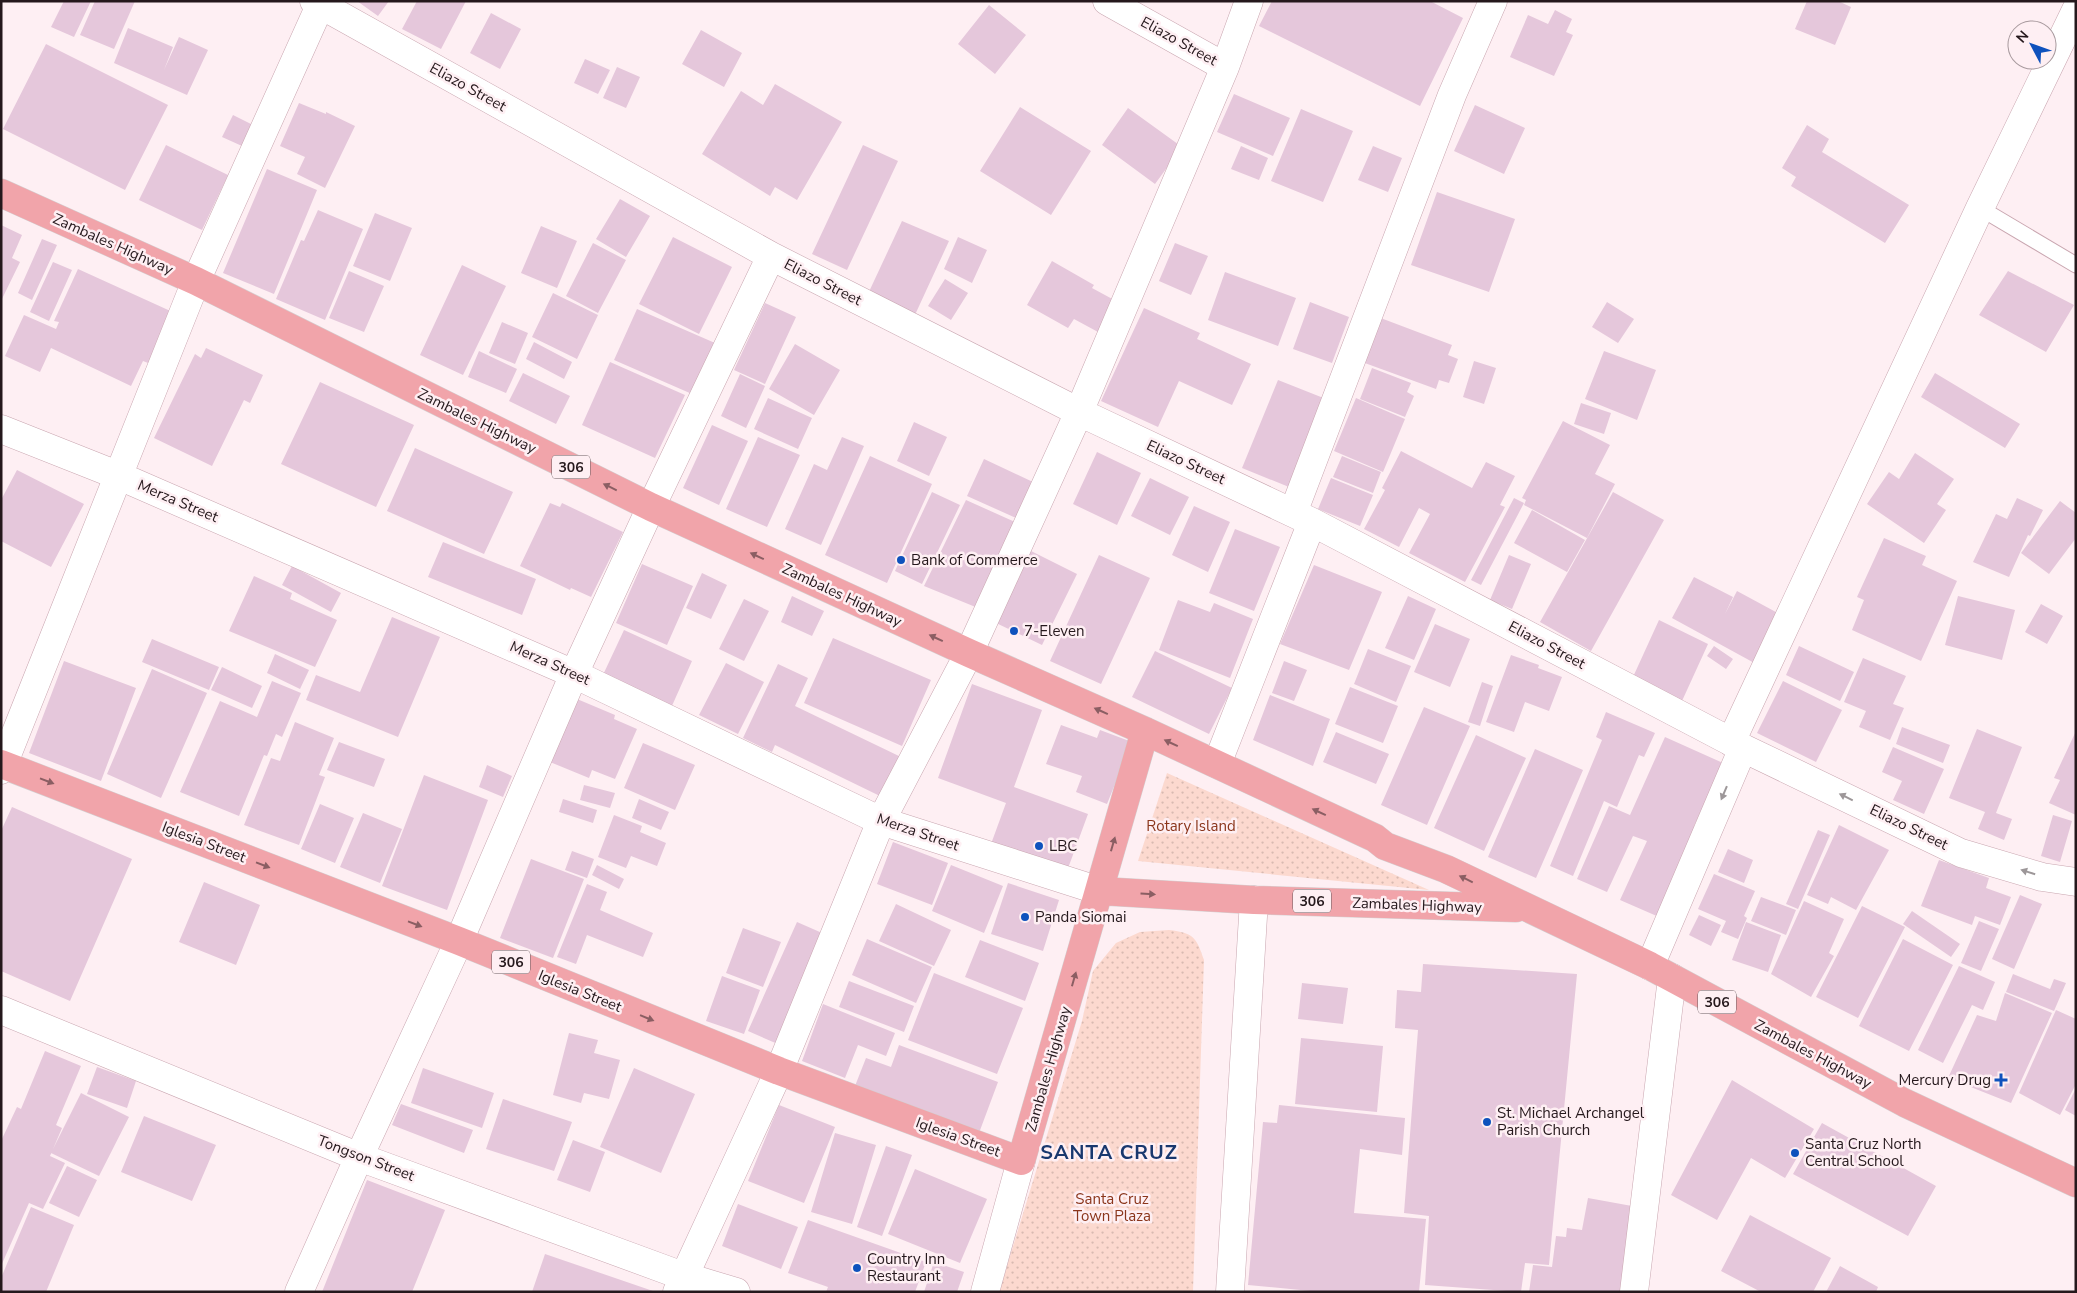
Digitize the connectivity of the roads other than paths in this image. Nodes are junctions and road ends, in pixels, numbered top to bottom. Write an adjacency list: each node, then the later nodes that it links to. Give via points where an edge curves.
1 (1107, 1): 6 (street, Eliazo Street)
2 (1249, 1): 6 (street)
3 (1493, 1): 16 (street, via 1452,95)
4 (319, 2): 9 (street, Eliazo Street); 11 (street)
5 (2076, 10): 8 (street)
6 (1225, 67): 12 (street)
7 (1, 193): 11 (main road, Zambales Highway / 306)
8 (1980, 208): 10 (lane); 20 (street)
9 (771, 256): 12 (street, Eliazo Street); 15 (street)
10 (2076, 265)
11 (196, 281): 14 (street); 15 (main road, Zambales Highway / 306, one-way to 11)
12 (1078, 412): 16 (street, Eliazo Street); 17 (street)
13 (1, 429): 14 (street, Merza Street)
14 (117, 475): 18 (street, Merza Street); 22 (street)
15 (651, 507): 17 (main road, Zambales Highway / 306, one-way to 15); 18 (street)
16 (1302, 517): 20 (street, Eliazo Street); 21 (street)
17 (969, 653): 19 (main road, Zambales Highway / 306, one-way to 17); 23 (street)
18 (574, 674): 23 (street, Merza Street); 28 (street)
19 (1145, 731): 21 (main road, Zambales Highway / 306, one-way to 19); 25 (main road, Zambales Highway, one-way to 19)
20 (1737, 745): 24 (street, Eliazo Street, one-way to 20, via 2042,877 1961,852); 29 (street, one-way to 29)
21 (1217, 764): 27 (main road, Zambales Highway / 306, one-way to 21, via 1446,869 1385,846 1375,838)
22 (2, 766): 28 (main road, Iglesia Street / 306, one-way to 28)
23 (881, 821): 25 (street, Merza Street); 31 (street)
24 (2076, 882)
25 (1100, 891): 26 (main road, Zambales Highway / 306, one-way to 26); 33 (main road, Zambales Highway, one-way to 25)
26 (1254, 900): 27 (main road, Zambales Highway / 306); 39 (street)
27 (1525, 908): 29 (main road, Zambales Highway / 306)
28 (459, 941): 31 (main road, Iglesia Street / 306, one-way to 31); 32 (street)
29 (1661, 972): 34 (main road, Zambales Highway / 306, via 1905,1103); 40 (street)
30 (1, 1010): 32 (street, Tongson Street)
31 (779, 1071): 33 (main road, Iglesia Street / 306); 35 (street)
32 (359, 1156): 35 (street, Tongson Street); 36 (street)
33 (1021, 1160): 38 (street)
34 (2076, 1183)
35 (680, 1284): 37 (street, Tongson Street)
36 (300, 1292)
37 (736, 1292)
38 (985, 1292)
39 (1230, 1292)
40 (1634, 1292)

